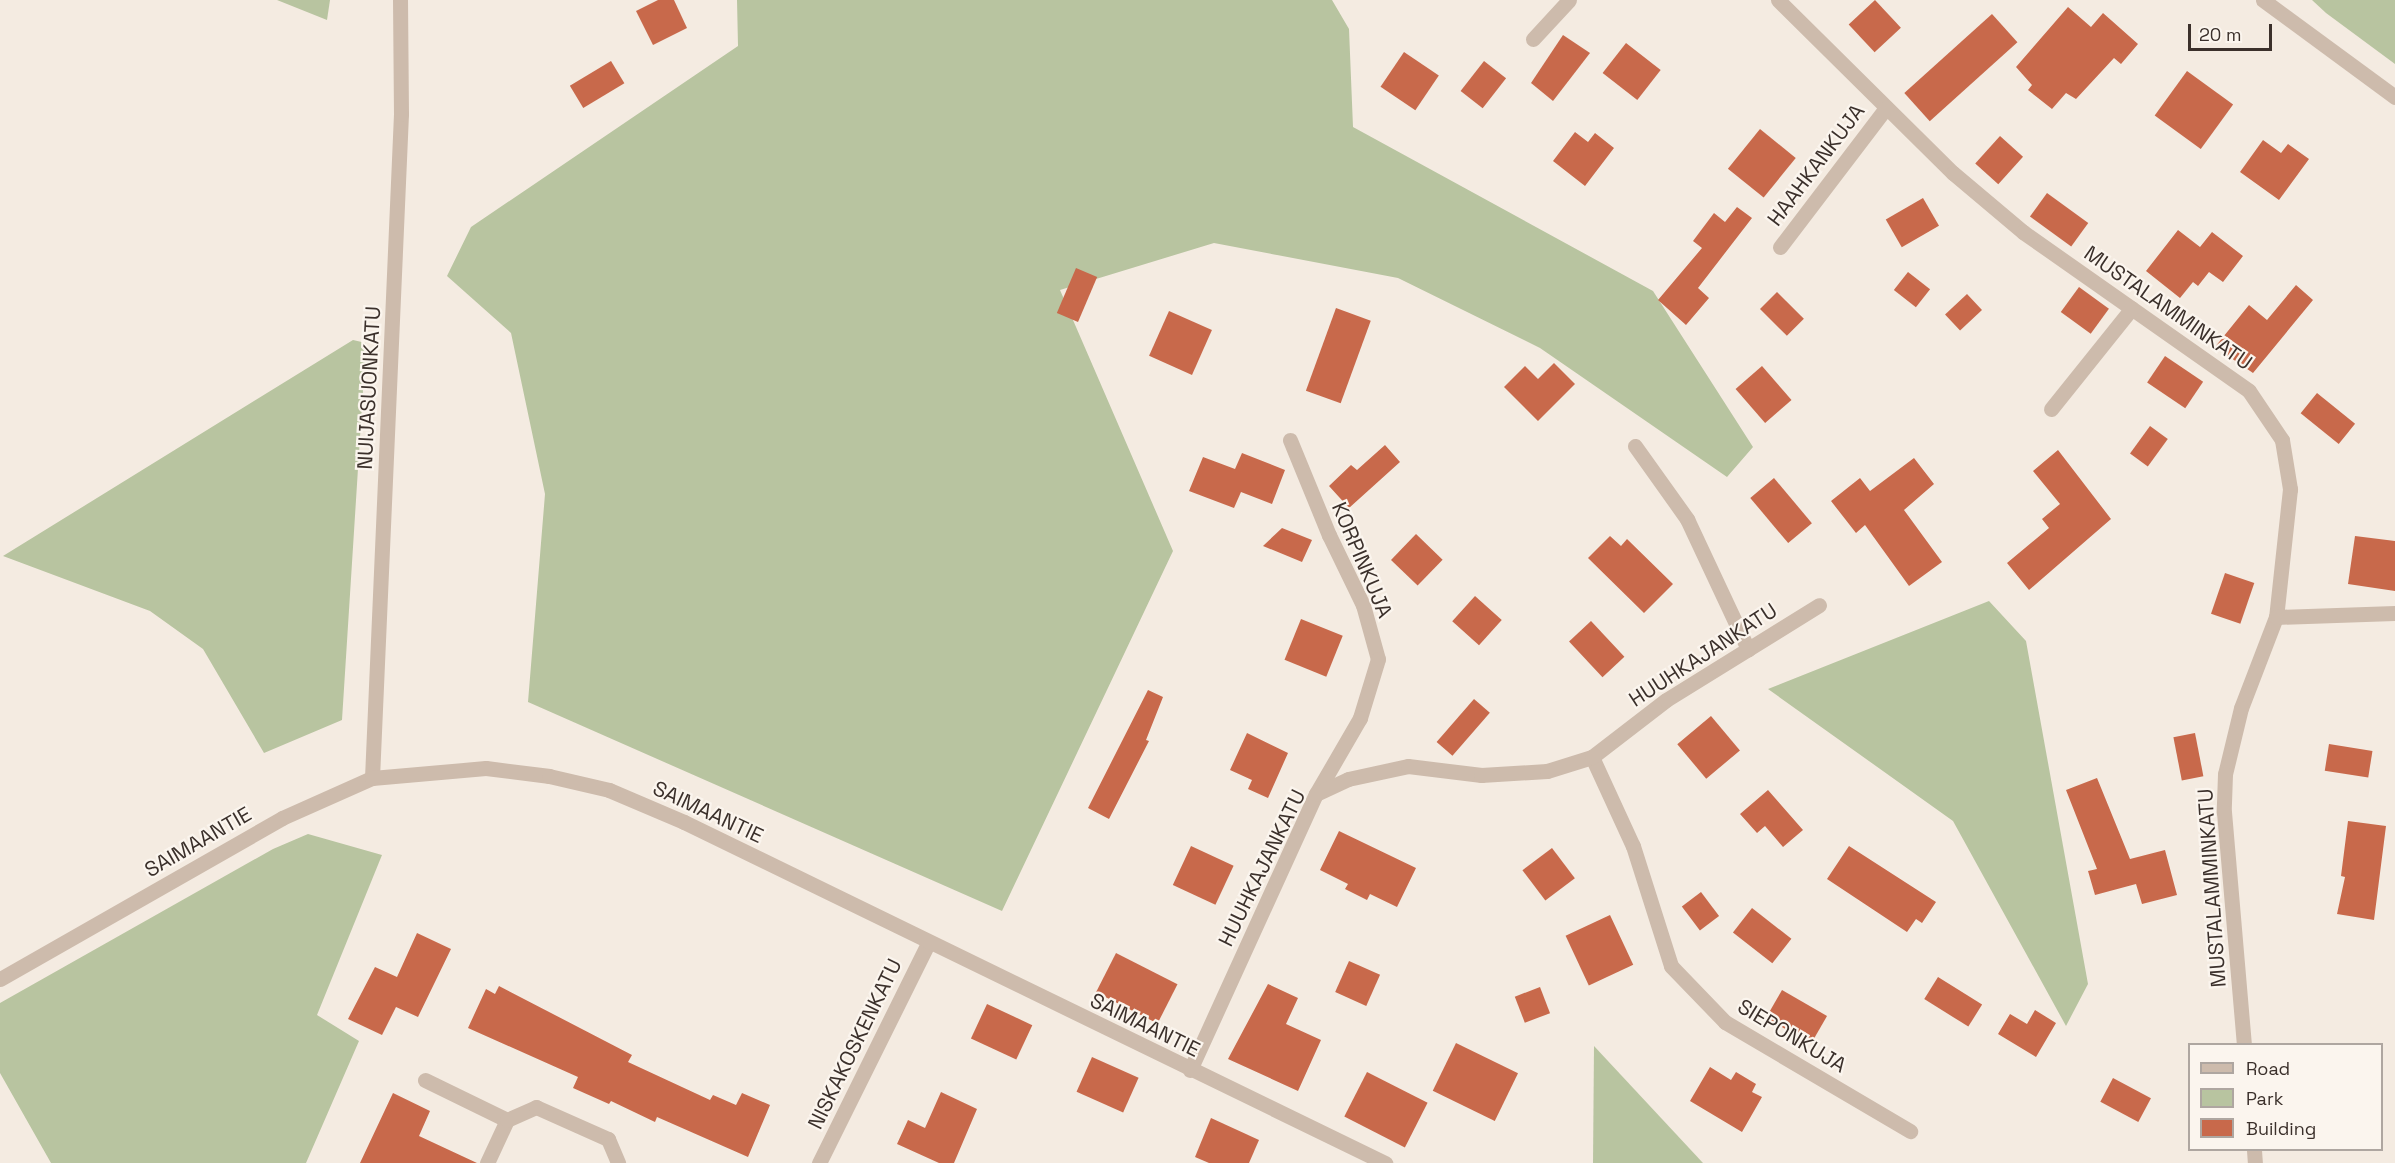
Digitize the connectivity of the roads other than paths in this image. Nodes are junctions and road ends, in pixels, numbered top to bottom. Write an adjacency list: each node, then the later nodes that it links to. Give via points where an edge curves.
1 (400, 0): 18 (street, NUIJASUONKATU, via 400,137)
2 (1569, 0): 5 (street)
3 (1778, 0): 7 (street, MUSTALAMMINKATU)
4 (2263, 0): 6 (street)
5 (1533, 39)
6 (2395, 97)
7 (1886, 108): 8 (street, HAAHKANKUJA); 9 (street, MUSTALAMMINKATU, via 1953,173 2023,232)
8 (1780, 247)
9 (2132, 308): 10 (street); 15 (street, MUSTALAMMINKATU, via 2249,391 2282,440 2290,489)
10 (2051, 409)
11 (1290, 440): 19 (street, KORPINKUJA, via 1363,605 1378,660 1359,718)
12 (1635, 446): 16 (street, via 1687,519)
13 (1819, 605): 16 (street, HUUHKAJANKATU)
14 (2395, 613): 15 (street)
15 (2276, 617): 22 (street, MUSTALAMMINKATU, via 2241,708 2225,774 2224,812)
16 (1748, 649): 17 (street, HUUHKAJANKATU, via 1666,700)
17 (1592, 757): 19 (street, HUUHKAJANKATU, via 1547,771 1481,775 1408,766 1348,779); 26 (street, SIEPONKUJA, via 1633,846 1671,966 1725,1022)
18 (372, 778): 20 (street, SAIMAANTIE, via 486,768 549,776 609,790 684,822); 21 (street, SAIMAANTIE, via 282,819)
19 (1316, 794): 23 (street, HUUHKAJANKATU)
20 (928, 943): 23 (street, SAIMAANTIE); 29 (street, NISKAKOSKENKATU)
21 (0, 979)
22 (2244, 1043)
23 (1190, 1070): 30 (street, SAIMAANTIE)
24 (425, 1080): 25 (street)
25 (507, 1120): 27 (street); 28 (street, via 536,1107 608,1139)
26 (1910, 1131)
27 (487, 1163)
28 (618, 1163)
29 (819, 1163)
30 (1385, 1163)

